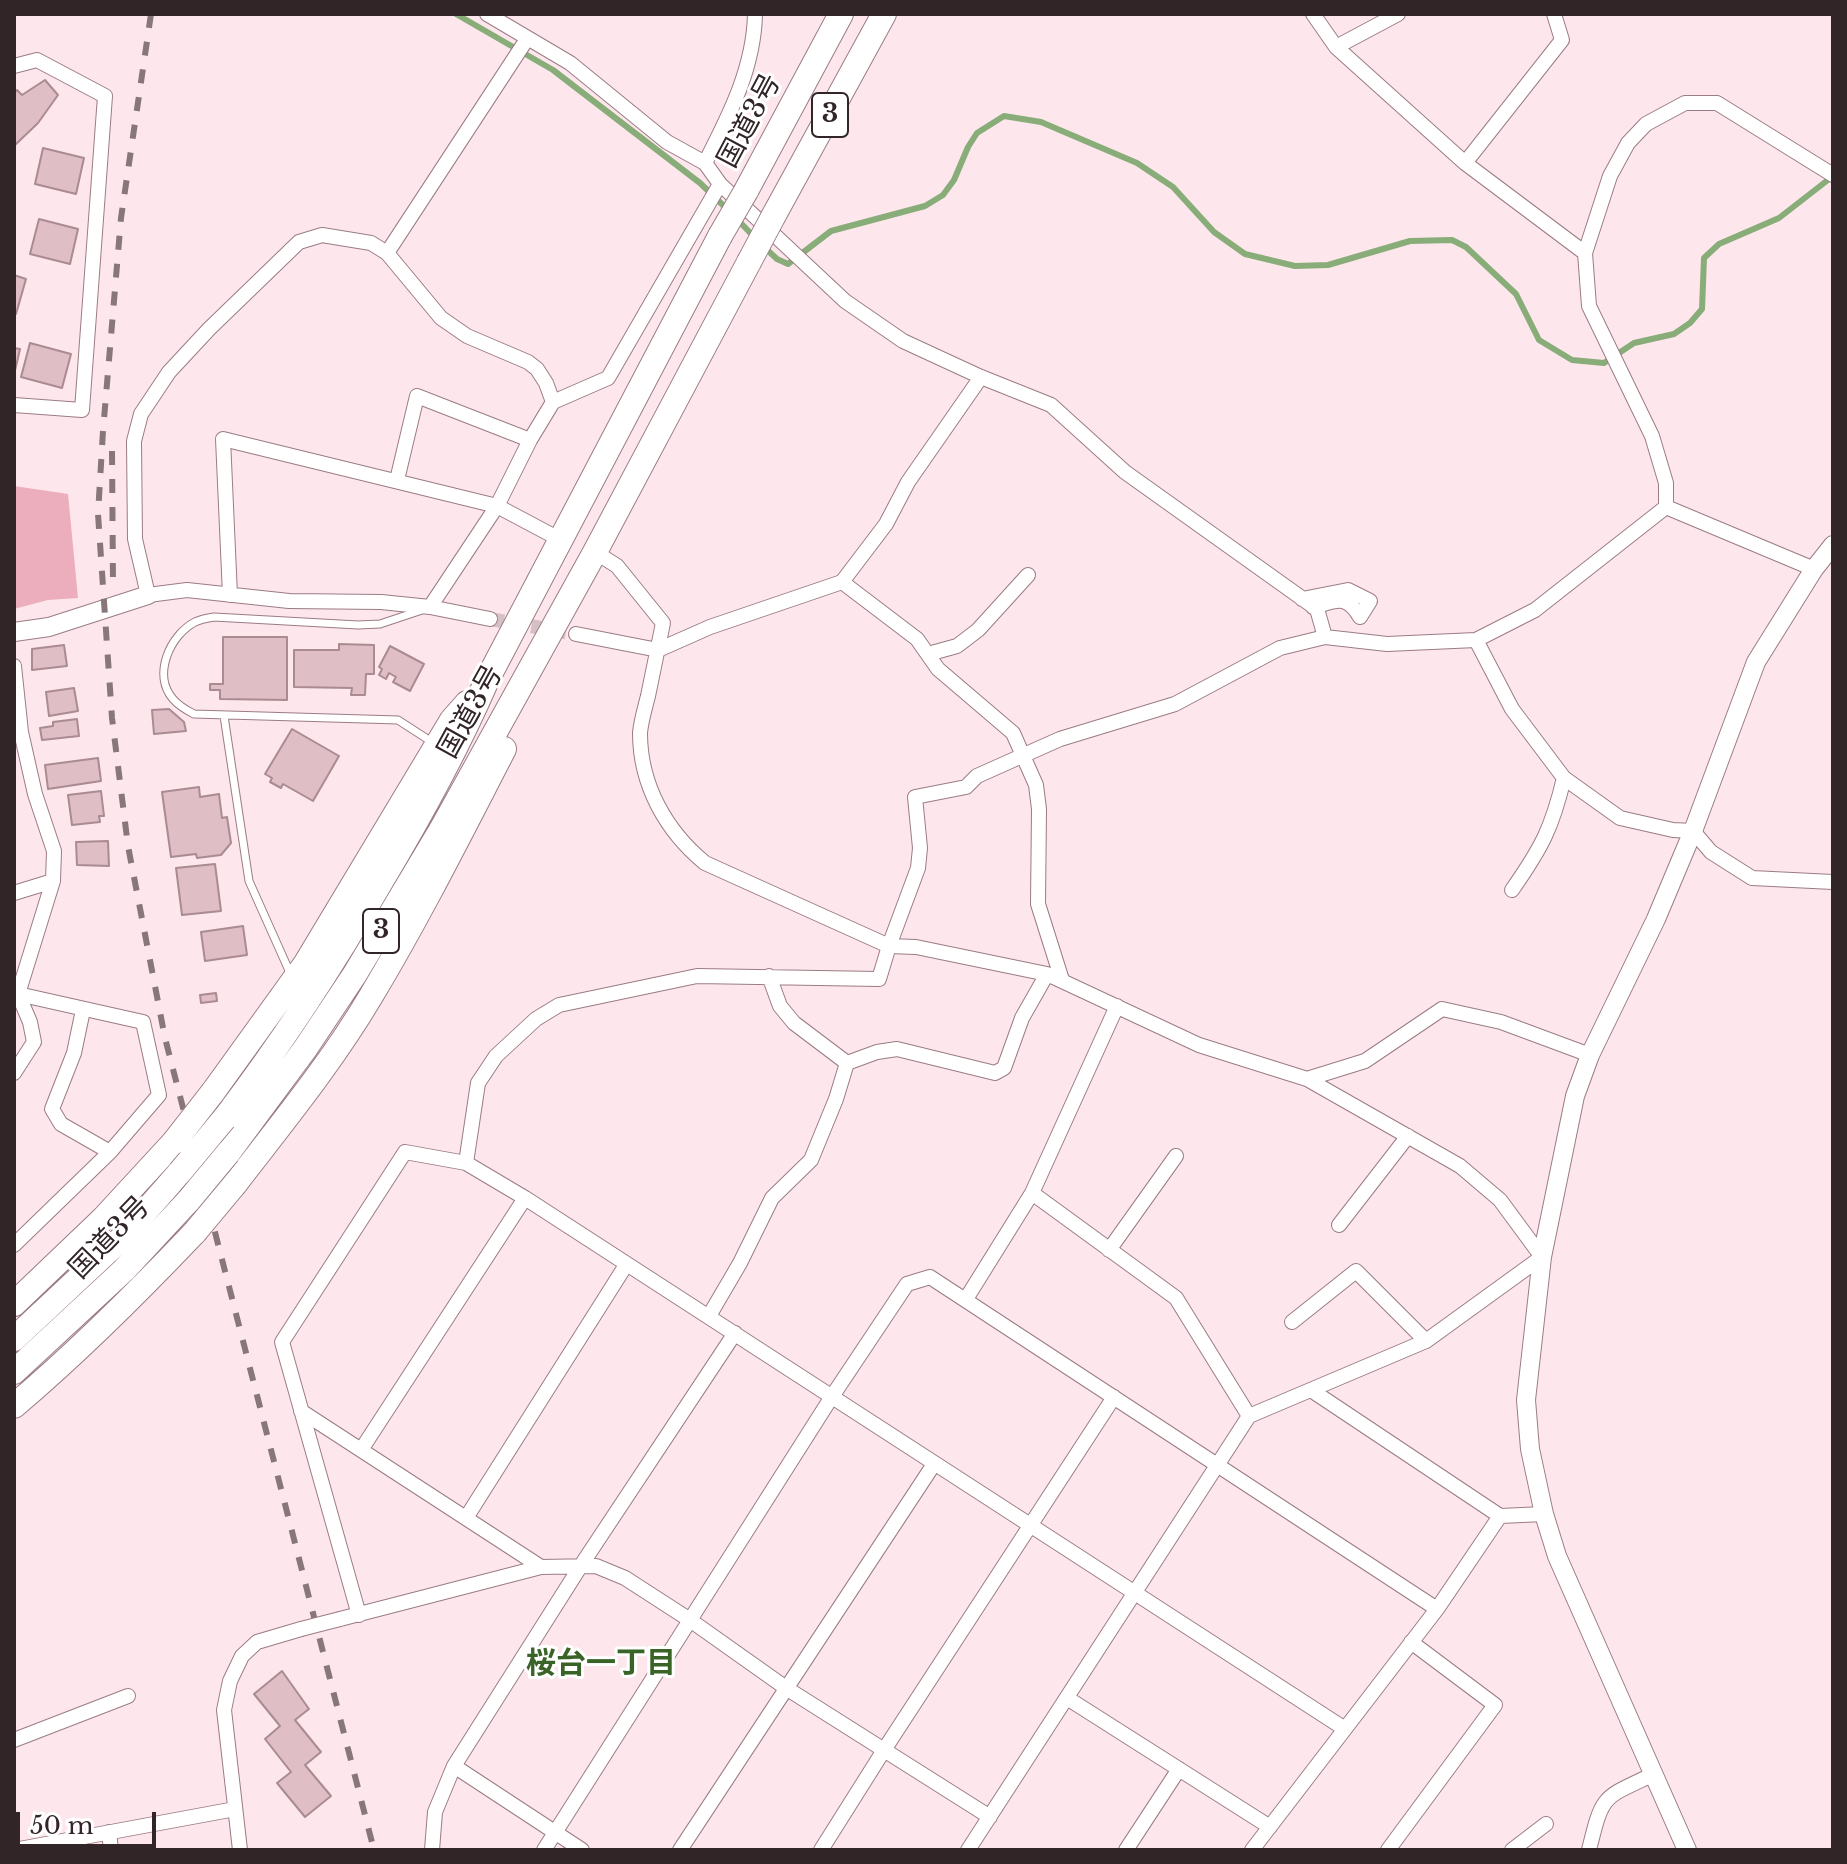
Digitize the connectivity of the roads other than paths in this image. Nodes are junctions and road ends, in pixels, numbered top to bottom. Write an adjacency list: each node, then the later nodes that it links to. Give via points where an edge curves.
1 (487, 14): 8 (street)
2 (755, 14): 11 (street, via 746,72)
3 (841, 14): 24 (highway, 国道3号 / 3, bridge)
4 (884, 14): 26 (highway, 国道3号 / 3, bridge)
5 (1313, 14): 9 (street)
6 (1398, 14): 9 (street)
7 (1554, 14): 12 (street, via 1562,40)
8 (527, 39): 11 (street, via 570,63 667,142); 15 (street)
9 (1336, 47): 12 (street)
10 (14, 66): 19 (street, via 37,60 105,96 82,410)
11 (705, 163): 14 (street)
12 (1465, 163): 16 (street)
13 (1833, 175): 16 (street, via 1717,103 1685,103 1646,124 1628,143 1610,176)
14 (720, 184): 17 (street, via 845,301 903,341); 18 (street, via 608,378)
15 (387, 253): 18 (street, via 441,318 537,369); 30 (street, via 371,243 322,235 299,242 169,372 141,414 134,441 135,539)
16 (1585, 253): 23 (street, via 1589,306 1652,436 1666,483)
17 (981, 377): 29 (street); 36 (street, via 1051,405 1125,472 1317,609)
18 (553, 402): 20 (street)
19 (14, 405)
20 (530, 440): 21 (street, via 417,396); 22 (street)
21 (397, 480): 22 (street); 31 (street, via 223,439)
22 (497, 506): 24 (street); 32 (street)
23 (1666, 507): 27 (street); 37 (street, via 1535,610)
24 (561, 540): 41 (highway, 国道3号 / 3)
25 (1833, 545): 27 (street)
26 (595, 552): 38 (street, via 617,566 663,623); 42 (highway, 国道3号 / 3)
27 (1814, 569): 48 (street, via 1756,662)
28 (1028, 575): 39 (street, via 978,630 957,646)
29 (842, 582): 38 (street); 39 (street, via 917,639)
30 (148, 595): 31 (street, via 187,590); 34 (street, via 49,627)
31 (230, 595): 32 (street)
32 (430, 607): 33 (street); 43 (lane, via 380,624 214,617 195,622 166,655 166,686 171,698 194,714)
33 (490, 619)
34 (14, 632)
35 (576, 634): 38 (street)
36 (1325, 637): 37 (street, via 1387,644); 46 (street, via 1280,648 1175,704 1060,739)
37 (1476, 640): 47 (street, via 1512,709)
38 (658, 650): 53 (street, via 640,731 644,765 652,794 682,845 705,863)
39 (928, 654): 46 (street, via 1013,733)
40 (14, 666): 44 (street)
41 (487, 680): 45 (highway); 81 (highway, 国道3号 / 3, bridge, via 419,817 274,1052 122,1238)
42 (515, 696): 83 (highway, 国道3号 / 3, bridge, via 355,974 228,1153 124,1270); 87 (highway, bridge, via 505,747 427,897 370,998 295,1106 195,1232 129,1301)
43 (224, 716): 45 (lane, via 398,720); 57 (lane, via 249,881)
44 (17, 733): 49 (street, via 54,851)
45 (437, 745): 57 (highway)
46 (1023, 757): 53 (street, via 977,776 966,787 915,797 918,868); 56 (street, via 1036,785 1039,809 1038,904)
47 (1564, 778): 48 (street, via 1620,818); 51 (street, via 1554,820)
48 (1693, 831): 50 (street, via 1711,852 1752,878); 61 (street)
49 (53, 881): 52 (street); 58 (street)
50 (1833, 882)
51 (1512, 890)
52 (14, 893)
53 (889, 946): 54 (street); 55 (street, via 879,979)
54 (1047, 974): 56 (street); 62 (street, via 1022,1018 1004,1068 995,1073 897,1049)
55 (769, 976): 62 (street, via 780,1006 794,1023); 68 (street, via 697,976 559,1005 536,1019 496,1056 478,1083)
56 (1062, 980): 59 (street)
57 (293, 981): 77 (highway, bridge, via 174,1142)
58 (18, 994): 60 (street); 63 (street, via 34,1042)
59 (1117, 1006): 64 (street, via 1199,1045); 69 (street)
60 (83, 1010): 66 (street, via 74,1053 52,1109 61,1124); 66 (street, via 143,1022 159,1095)
61 (1590, 1055): 64 (street, via 1501,1022 1442,1009 1365,1061); 74 (street, via 1575,1096)
62 (847, 1063): 78 (street, via 811,1160 772,1198)
63 (14, 1073)
64 (1307, 1079): 65 (street)
65 (1408, 1136): 71 (street); 74 (street, via 1460,1166 1500,1200)
66 (110, 1152): 72 (street)
67 (1176, 1156): 73 (street)
68 (466, 1163): 70 (street); 88 (street, via 405,1152 282,1342)
69 (1032, 1193): 73 (street); 76 (street)
70 (525, 1198): 75 (street); 90 (street)
71 (1339, 1225)
72 (14, 1245)
73 (1109, 1250): 89 (street, via 1176,1298)
74 (1542, 1257): 82 (street); 93 (street, via 1526,1400)
75 (626, 1265): 78 (street); 95 (street)
76 (966, 1299): 85 (street); 86 (street, via 930,1277 907,1284)
77 (14, 1304)
78 (709, 1316): 80 (street)
79 (1292, 1322): 82 (street, via 1356,1271)
80 (735, 1333): 86 (street); 98 (street)
81 (14, 1339)
82 (1426, 1341): 84 (street)
83 (14, 1372)
84 (1311, 1390): 89 (street); 94 (street)
85 (1114, 1397): 91 (street); 96 (street)
86 (831, 1398): 92 (street); 102 (street)
87 (14, 1406)
88 (301, 1411): 90 (street); 101 (street)
89 (1249, 1416): 91 (street)
90 (361, 1450): 95 (street)
91 (1217, 1463): 99 (street); 100 (street)
92 (934, 1464): 96 (street); 104 (street)
93 (1544, 1514): 94 (street); 112 (street, via 1575,1601)
94 (1500, 1516): 100 (street)
95 (466, 1518): 97 (street)
96 (1031, 1525): 99 (street); 109 (street)
97 (541, 1567): 98 (street); 101 (street)
98 (580, 1567): 102 (street, via 596,1566 625,1578); 110 (street)
99 (1136, 1592): 106 (street); 107 (street)
100 (1437, 1609): 103 (street)
101 (359, 1615): 113 (street, bridge, via 257,1642 242,1656 224,1710)
102 (690, 1620): 104 (street); 118 (street)
103 (1411, 1642): 107 (street); 130 (street, via 1495,1705)
104 (786, 1688): 109 (street); 125 (street)
105 (128, 1696): 108 (street)
106 (1067, 1698): 111 (street); 114 (street)
107 (1345, 1729): 116 (street)
108 (14, 1740)
109 (884, 1750): 114 (street); 126 (street)
110 (454, 1766): 118 (street); 122 (street, via 435,1812)
111 (1179, 1769): 116 (street); 128 (street)
112 (1654, 1774): 132 (street, via 1611,1795 1599,1808); 133 (street)
113 (235, 1809): 117 (street); 121 (street)
114 (990, 1817): 127 (street)
115 (1546, 1824): 131 (street)
116 (1270, 1827): 129 (street)
117 (109, 1832): 119 (street); 120 (street)
118 (556, 1832): 123 (street); 124 (street)
119 (14, 1850)
120 (111, 1850)
121 (240, 1850)
122 (432, 1850)
123 (544, 1850)
124 (582, 1850)
125 (680, 1850)
126 (821, 1850)
127 (968, 1850)
128 (1126, 1850)
129 (1252, 1850)
130 (1388, 1850)
131 (1512, 1850)
132 (1589, 1850)
133 (1687, 1850)

